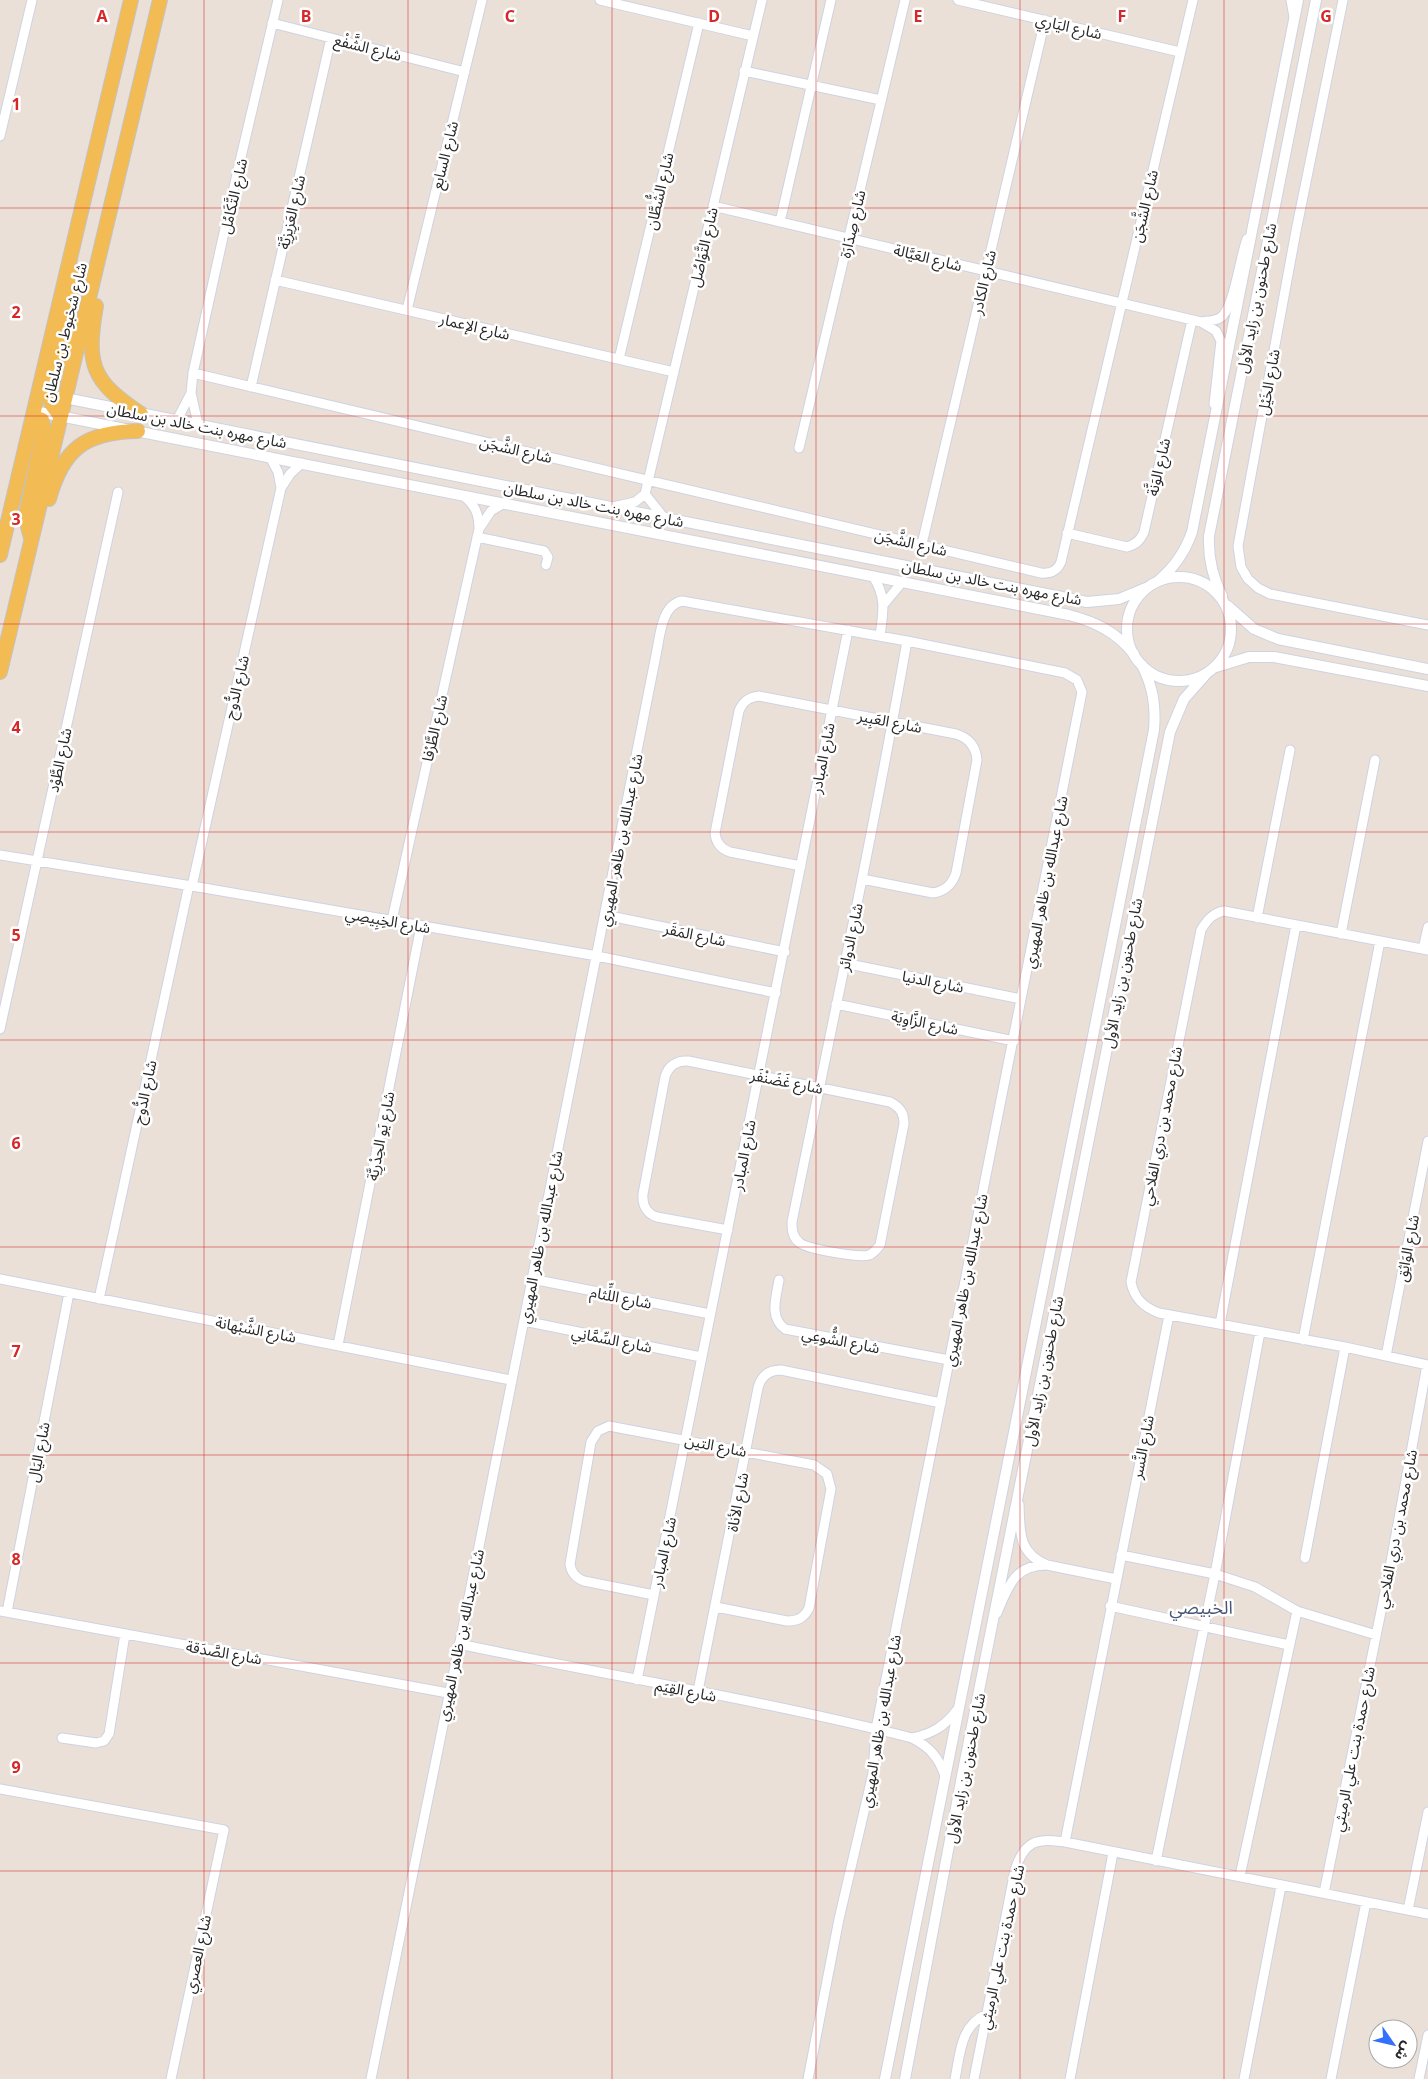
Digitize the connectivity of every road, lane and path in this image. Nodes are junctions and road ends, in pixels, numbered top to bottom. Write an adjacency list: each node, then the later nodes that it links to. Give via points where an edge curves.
1 (32, 0): 27 (street)
2 (131, 0): 43 (main road, شارع شخبوط بن سلطان, via 70,261)
3 (160, 0): 28 (main road, شارع شخبوط بن سلطان)
4 (278, 0): 18 (street, شارع التَّكَامُل)
5 (482, 0): 24 (street, شارع السابع)
6 (600, 0): 19 (street)
7 (762, 0): 20 (street, شارع التَّوَاصُل)
8 (831, 0): 25 (street)
9 (905, 0): 26 (street, شارع صِدَارَة)
10 (958, 0): 17 (street, شارع اليَارِي)
11 (1193, 0): 22 (street, شارع الشَّجَن)
12 (1291, 0): 16 (street)
13 (1298, 0): 16 (street, شارع طحنون بن زايد الأول)
14 (1316, 0): 73 (street, شارع طحنون بن زايد الأول, via 1209,536 1211,567)
15 (1343, 0): 75 (street, شارع الخَيْل, via 1294,241 1238,553 1248,579 1270,594)
16 (1294, 19): 31 (street, شارع طحنون بن زايد الأول)
17 (1045, 20): 22 (street, شارع اليَارِي); 33 (street, شارع الكادر)
18 (272, 23): 21 (street, شارع الشَّفْع); 40 (street, شارع التَّكَامُل)
19 (699, 23): 20 (street); 38 (street, شارع الشُّطَّان)
20 (753, 36): 23 (street, شارع التَّوَاصُل)
21 (331, 38): 24 (street, شارع الشَّفْع); 34 (street, شارع العَزِيزِيَّة)
22 (1180, 52): 35 (street, شارع الشَّجَن)
23 (744, 71): 25 (street); 29 (street, شارع التَّوَاصُل)
24 (465, 72): 36 (street, شارع السابع)
25 (812, 85): 26 (street); 30 (street)
26 (881, 100): 32 (street, شارع صِدَارَة)
27 (0, 136)
28 (114, 194): 44 (main road, شارع شخبوط بن سلطان); 46 (main road, via 91,350 96,371 107,389)
29 (713, 206): 30 (street, شارع العَيَّالة); 39 (street, شارع التَّوَاصُل)
30 (780, 222): 32 (street, شارع العَيَّالة)
31 (1253, 230): 37 (street, via 1241,255 1230,307 1221,318); 47 (street, شارع طحنون بن زايد الأول)
32 (848, 238): 33 (street, شارع العَيَّالة); 52 (street, شارع صِدَارَة)
33 (986, 271): 35 (street, شارع العَيَّالة); 66 (street, شارع الكادر)
34 (276, 280): 36 (street, شارع الإعمار); 41 (street, شارع العَزِيزِيَّة)
35 (1122, 304): 37 (street, شارع العَيَّالة); 64 (street, شارع الشَّجَن)
36 (407, 310): 38 (street, شارع الإعمار)
37 (1196, 321): 47 (street, شارع العَيَّالة, via 1216,331 1221,341); 64 (street, شارع الوَنَّة, via 1141,539 1128,547)
38 (620, 359): 39 (street, شارع الإعمار)
39 (674, 372): 55 (street, شارع التَّوَاصُل)
40 (193, 373): 41 (street, شارع الشَّجَن); 42 (street, شارع التَّكَامُل)
41 (251, 387): 55 (street, شارع الشَّجَن)
42 (191, 393): 49 (street, شارع التَّكَامُل); 50 (street, شارع التَّكَامُل)
43 (45, 394): 44 (street, شارع مهره بنت خالد بن سلطان); 45 (main road, شارع شخبوط بن سلطان); 48 (main road)
44 (64, 399): 46 (street, شارع مهره بنت خالد بن سلطان); 48 (main road, شارع شخبوط بن سلطان)
45 (34, 414): 48 (street, شارع مهره بنت خالد بن سلطان); 65 (main road, via 42,420 44,429 26,519); 67 (main road, شارع شخبوط بن سلطان)
46 (141, 414): 49 (street, شارع مهره بنت خالد بن سلطان)
47 (1215, 414): 70 (street, شارع طحنون بن زايد الأول, via 1190,538 1176,564)
48 (60, 416): 51 (street, شارع مهره بنت خالد بن سلطان); 65 (main road, شارع شخبوط بن سلطان)
49 (177, 420): 50 (street, شارع مهره بنت خالد بن سلطان)
50 (198, 424): 61 (street, شارع مهره بنت خالد بن سلطان)
51 (138, 431): 53 (street, شارع مهره بنت خالد بن سلطان); 76 (main road, via 102,434 81,445 65,462 53,487 26,590)
52 (799, 448)
53 (270, 457): 54 (street, شارع مهره بنت خالد بن سلطان); 56 (street, شارع الدُّوح, via 278,472)
54 (302, 463): 56 (street, شارع الدُّوح); 59 (street, شارع مهره بنت خالد بن سلطان)
55 (648, 480): 58 (street, شارع التَّوَاصُل); 66 (street, شارع الشَّجَن)
56 (281, 488): 94 (street, شارع الدُّوح)
57 (118, 492): 91 (street, شارع الطَّوْد)
58 (645, 494): 61 (street, via 635,502); 62 (street)
59 (464, 496): 60 (street, شارع مهره بنت خالد بن سلطان); 63 (street, شارع الطَّرْفا, via 478,514)
60 (504, 503): 63 (street, شارع الطَّرْفا, via 486,516); 69 (street, شارع مهره بنت خالد بن سلطان)
61 (612, 508): 62 (street, شارع مهره بنت خالد بن سلطان)
62 (664, 518): 72 (street, شارع مهره بنت خالد بن سلطان, via 1087,602 1119,599)
63 (478, 533): 68 (street, via 544,551 548,558); 97 (street, شارع الطَّرْفا)
64 (1067, 534): 66 (street, شارع الشَّجَن, via 1059,566 1046,574)
65 (32, 541): 76 (main road, شارع شخبوط بن سلطان)
66 (922, 544)
67 (0, 555)
68 (546, 565)
69 (873, 576): 71 (street, شارع مهره بنت خالد بن سلطان); 74 (street)
70 (1158, 581): 72 (street); 73 (street, via 1173,577 1190,578 1206,584)
71 (903, 582): 74 (street); 80 (street, شارع مهره بنت خالد بن سلطان, via 1083,618 1112,632)
72 (1148, 587): 80 (street, via 1139,595 1128,618 1129,643)
73 (1223, 600): 82 (street, via 1244,622 1278,639); 83 (street, via 1230,620 1230,638 1221,659)
74 (884, 604): 78 (street)
75 (1428, 625)
76 (10, 629): 84 (main road, شارع شخبوط بن سلطان)
77 (848, 630): 78 (street, شارع عبدالله بن ظاهر المهيري); 86 (street, شارع المبادر); 95 (street, شارع عبدالله بن ظاهر المهيري, via 686,601 669,608 654,664)
78 (880, 636): 79 (street, شارع عبدالله بن ظاهر المهيري)
79 (907, 641): 87 (street, شارع الدوائر); 108 (street, شارع عبدالله بن ظاهر المهيري, via 1064,673 1077,680 1081,687 1081,701)
80 (1134, 654): 81 (street)
81 (1142, 666): 83 (street, via 1156,676 1172,680 1190,680); 158 (street, شارع طحنون بن زايد الأول, via 1152,690 1154,730)
82 (1428, 669)
83 (1210, 670): 85 (street, via 1249,657 1274,656); 138 (street, شارع طحنون بن زايد الأول, via 1184,699 1170,732)
84 (0, 672)
85 (1428, 686)
86 (832, 709): 87 (street, شارع العَبِير); 92 (street, شارع المبادر); 92 (street, شارع العَبِير, via 759,696 746,700 739,710 714,833 722,848 730,852)
87 (893, 721): 93 (street, شارع الدوائر); 93 (street, شارع العَبِير, via 961,735 975,750 977,760 956,873 950,885 939,892)
88 (1290, 750): 96 (street)
89 (1375, 760): 101 (street)
90 (0, 855): 91 (street, شارع الخِبِيصِي)
91 (36, 862): 94 (street, شارع الخِبِيصِي); 110 (street, شارع الطَّوْد)
92 (801, 866): 104 (street, شارع المبادر)
93 (862, 879): 106 (street, شارع الدوائر)
94 (190, 886): 97 (street, شارع الخِبِيصِي); 121 (street, شارع الدُّوح)
95 (605, 915): 104 (street, شارع المَقَر); 105 (street, شارع عبدالله بن ظاهر المهيري)
96 (1257, 918): 98 (street, شارع محمد بن دري الفلاحي); 123 (street, شارع محمد بن دري الفلاحي, via 1218,912 1201,930 1131,1282 1143,1305)
97 (392, 920): 99 (street, شارع الخِبِيصِي)
98 (1296, 925): 101 (street, شارع محمد بن دري الفلاحي); 125 (street)
99 (421, 926): 105 (street, شارع الخِبِيصِي); 128 (street, شارع يَو الحِدْرِيَّة)
100 (1428, 927): 103 (street, شارع محمد بن دري الفلاحي)
101 (1341, 934): 102 (street, شارع محمد بن دري الفلاحي)
102 (1380, 941): 103 (street, شارع محمد بن دري الفلاحي); 127 (street)
103 (1426, 950)
104 (785, 952): 107 (street, شارع المبادر)
105 (597, 956): 107 (street, شارع الخِبِيصِي); 118 (street, شارع عبدالله بن ظاهر المهيري)
106 (844, 963): 108 (street, شارع الدنيا); 109 (street, شارع الدوائر)
107 (776, 993): 112 (street, شارع المبادر)
108 (1021, 998): 111 (street, شارع عبدالله بن ظاهر المهيري)
109 (836, 1004): 111 (street, شارع الزَّاوِيَة); 113 (street, شارع الدوائر)
110 (0, 1029)
111 (1014, 1041): 132 (street, شارع عبدالله بن ظاهر المهيري)
112 (759, 1075): 113 (street, شارع غَضَنْفَر); 115 (street, شارع المبادر); 115 (street, شارع غَضَنْفَر, via 683,1060 669,1067 665,1077 643,1204 648,1213 657,1217)
113 (819, 1087): 116 (street, شارع الدوائر); 116 (street, شارع غَضَنْفَر, via 890,1102 901,1110 904,1124 877,1250 863,1256 809,1247)
114 (1428, 1141): 130 (street, شارع الوَاثِق)
115 (728, 1230): 122 (street, شارع المبادر)
116 (792, 1233)
117 (0, 1279): 120 (street, شارع الشَّبْهانة)
118 (532, 1279): 122 (street, شارع اللِّثام); 124 (street, شارع عبدالله بن ظاهر المهيري)
119 (779, 1280): 132 (street, شارع الشُّوعِي, via 774,1314 786,1329)
120 (69, 1293): 121 (street, شارع الشَّبْهانة); 148 (street, شارع اليَال)
121 (98, 1299): 128 (street, شارع الشَّبْهانة)
122 (710, 1314): 131 (street, شارع المبادر)
123 (1169, 1315): 125 (street, شارع محمد بن دري الفلاحي); 139 (street, شارع النَّسر)
124 (524, 1321): 131 (street, شارع السِّمَّانِي); 134 (street, شارع عبدالله بن ظاهر المهيري)
125 (1220, 1324): 126 (street, شارع محمد بن دري الفلاحي)
126 (1260, 1332): 127 (street, شارع محمد بن دري الفلاحي); 142 (street)
127 (1303, 1340): 129 (street, شارع محمد بن دري الفلاحي)
128 (338, 1345): 134 (street, شارع الشَّبْهانة)
129 (1345, 1348): 130 (street, شارع محمد بن دري الفلاحي); 140 (street)
130 (1386, 1356): 133 (street, شارع محمد بن دري الفلاحي)
131 (701, 1357): 136 (street, شارع المبادر)
132 (949, 1360): 135 (street, شارع عبدالله بن ظاهر المهيري)
133 (1428, 1365): 152 (street, شارع محمد بن دري الفلاحي)
134 (511, 1380): 153 (street, شارع عبدالله بن ظاهر المهيري)
135 (941, 1403): 137 (street, شارع الأناة, via 776,1370 766,1374 760,1382); 159 (street, شارع عبدالله بن ظاهر المهيري)
136 (686, 1439): 137 (street, شارع التين); 144 (street, شارع المبادر); 144 (street, شارع التين, via 609,1426 598,1431 591,1442 571,1569 584,1581)
137 (747, 1452): 146 (street, شارع الأناة); 146 (street, شارع التين, via 814,1465 824,1470 830,1479 831,1489 809,1608 804,1616 794,1621)
138 (1019, 1494): 141 (street, via 1021,1539 1031,1555); 149 (street, شارع طحنون بن زايد الأول)
139 (1121, 1555): 142 (street); 143 (street, شارع النَّسر)
140 (1306, 1558)
141 (1048, 1565): 143 (street); 149 (street, via 1028,1568 1013,1580)
142 (1215, 1574): 147 (street, via 1256,1587); 150 (street)
143 (1116, 1579): 145 (street, شارع النَّسر)
144 (654, 1596): 155 (street, شارع المبادر)
145 (1110, 1606): 150 (street); 165 (street, شارع النَّسر)
146 (716, 1607): 156 (street, شارع الأناة)
147 (1296, 1611): 152 (street); 154 (street)
148 (3, 1612): 151 (street, شارع الصَّدَقة)
149 (994, 1620): 180 (street, شارع طحنون بن زايد الأول)
150 (1205, 1627): 154 (street); 167 (street)
151 (125, 1634): 157 (street, شارع الصَّدَقة); 160 (street, via 109,1734 104,1741 96,1743)
152 (1376, 1635): 170 (street, شارع حمدة بنت علي الرميثي)
153 (459, 1644): 155 (street, شارع القِيَم); 157 (street, شارع عبدالله بن ظاهر المهيري)
154 (1288, 1645): 168 (street)
155 (637, 1680): 156 (street, شارع القِيَم)
156 (698, 1691): 159 (street, شارع القِيَم)
157 (448, 1693): 177 (street, شارع عبدالله بن ظاهر المهيري)
158 (957, 1710): 161 (street, via 942,1726); 162 (street, شارع طحنون بن زايد الأول)
159 (876, 1729): 161 (street, شارع القِيَم); 178 (street, شارع عبدالله بن ظاهر المهيري, via 873,1773 839,1918)
160 (62, 1738)
161 (912, 1738): 162 (street, شارع القِيَم, via 937,1757)
162 (945, 1776): 179 (street, شارع طحنون بن زايد الأول)
163 (0, 1789): 176 (street, شارع العصري, via 224,1830)
164 (1428, 1812): 172 (street)
165 (1064, 1842): 166 (street, شارع حمدة بنت علي الرميثي); 174 (street, شارع حمدة بنت علي الرميثي, via 1040,1840 1023,1850 1019,1858)
166 (1114, 1853): 167 (street, شارع حمدة بنت علي الرميثي); 183 (street)
167 (1156, 1861): 168 (street, شارع حمدة بنت علي الرميثي)
168 (1240, 1876): 169 (street, شارع حمدة بنت علي الرميثي)
169 (1281, 1886): 170 (street, شارع حمدة بنت علي الرميثي); 184 (street)
170 (1324, 1893): 171 (street, شارع حمدة بنت علي الرميثي)
171 (1366, 1902): 172 (street, شارع حمدة بنت علي الرميثي); 185 (street)
172 (1408, 1910): 173 (street, شارع حمدة بنت علي الرميثي)
173 (1428, 1914)
174 (987, 2014): 181 (street, via 972,2023 966,2033); 182 (street, شارع حمدة بنت علي الرميثي)
175 (1428, 2035): 186 (street)
176 (171, 2079)
177 (370, 2079)
178 (808, 2079)
179 (885, 2079)
180 (905, 2079)
181 (955, 2079)
182 (974, 2079)
183 (1070, 2079)
184 (1244, 2079)
185 (1331, 2079)
186 (1419, 2079)

